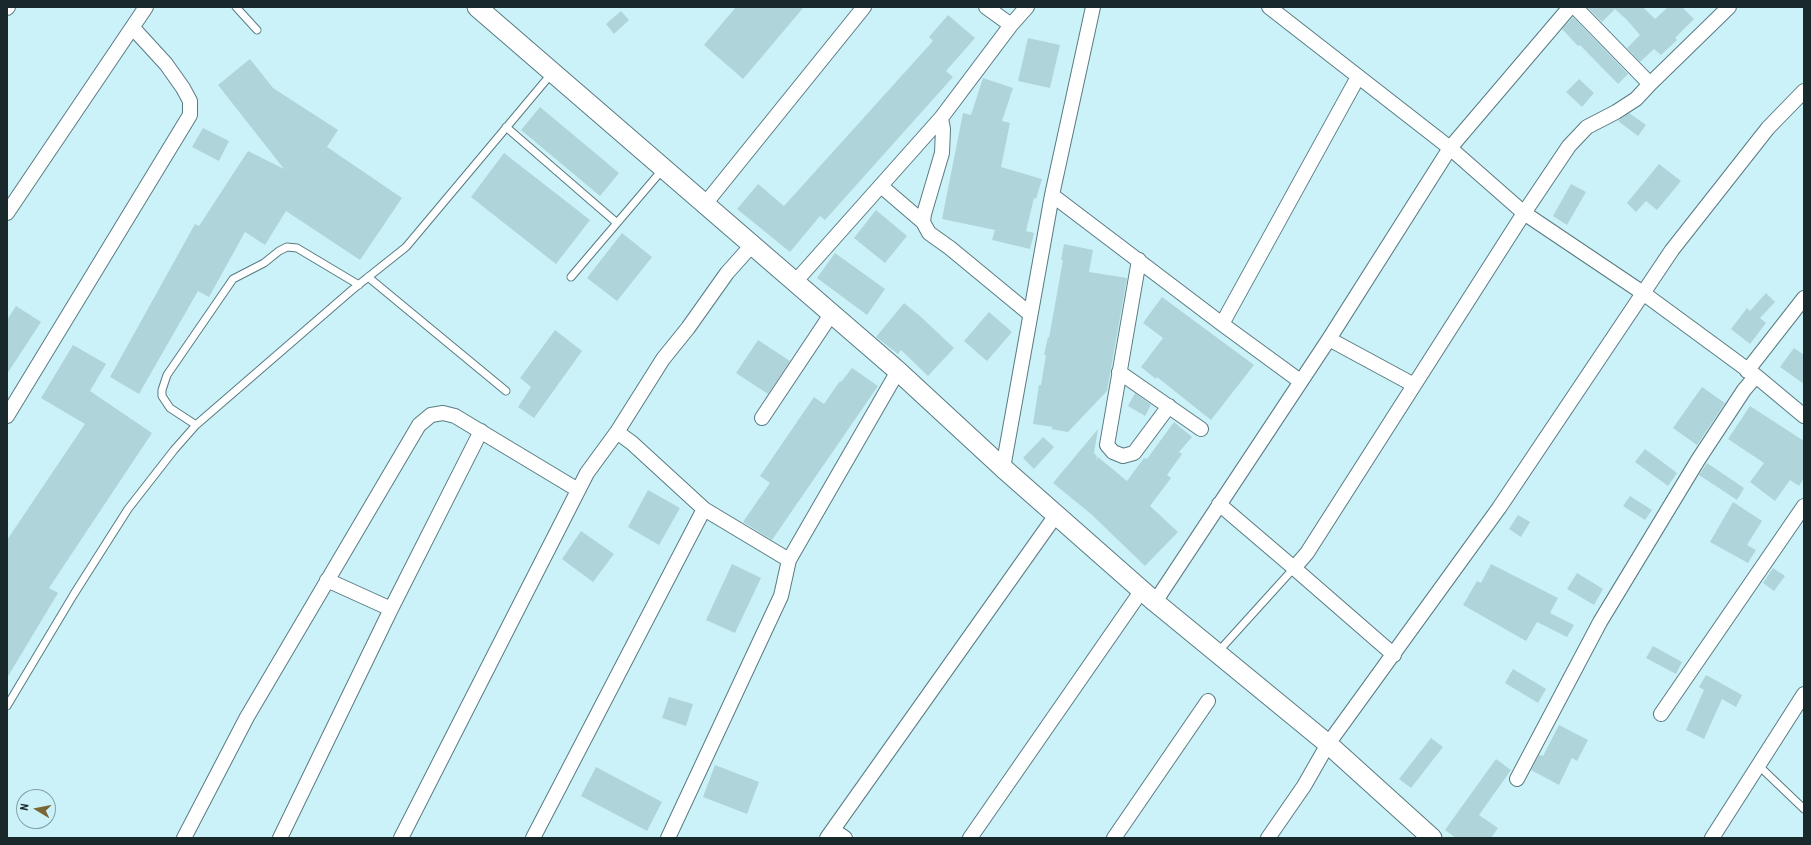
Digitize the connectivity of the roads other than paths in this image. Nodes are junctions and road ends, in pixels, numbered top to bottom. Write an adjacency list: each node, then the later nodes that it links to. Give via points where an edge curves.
1 (236, 7): 14 (lane)
2 (477, 7): 15 (street)
3 (864, 7): 25 (street)
4 (986, 7): 12 (street)
5 (1027, 7): 12 (street)
6 (1093, 7): 24 (street)
7 (1269, 7): 16 (street)
8 (1570, 7): 21 (street)
9 (1575, 7): 17 (street)
10 (1729, 7): 17 (street)
11 (140, 9): 13 (street)
12 (1011, 25): 19 (street)
13 (133, 28): 26 (street); 49 (street, via 166,64 183,88 190,101 190,115)
14 (257, 30)
15 (553, 72): 20 (lane); 22 (street)
16 (1358, 77): 21 (street); 40 (street)
17 (1650, 84): 27 (street, via 1636,99 1587,127 1569,146)
18 (1804, 91): 36 (street, via 1768,128 1672,250)
19 (941, 118): 23 (street); 28 (street, via 942,153)
20 (506, 127): 29 (lane); 32 (lane, via 406,247)
21 (1450, 148): 27 (street); 41 (street)
22 (663, 168): 25 (street); 29 (lane)
23 (880, 186): 28 (street); 34 (street)
24 (1052, 194): 31 (street); 39 (street)
25 (705, 204): 30 (street)
26 (7, 213)
27 (1524, 213): 36 (street); 46 (street)
28 (923, 222): 39 (street, via 929,233)
29 (617, 223): 33 (lane)
30 (752, 245): 34 (street); 55 (street, via 727,273 663,359)
31 (1139, 260): 40 (street); 43 (street)
32 (368, 277): 35 (lane); 47 (lane)
33 (571, 277)
34 (795, 282): 38 (street)
35 (359, 285): 52 (lane); 52 (lane, via 297,248 287,247 264,263 233,279 167,376 162,390 164,402)
36 (1643, 293): 44 (street); 68 (street, via 1499,508)
37 (1804, 298): 44 (street)
38 (832, 313): 42 (street); 51 (street)
39 (1030, 314): 56 (street)
40 (1222, 324): 45 (street)
41 (1329, 339): 45 (street); 46 (street)
42 (898, 370): 56 (street); 62 (street)
43 (1119, 372): 48 (street); 48 (street, via 1107,445 1113,452 1123,456 1134,453)
44 (1751, 373): 50 (street); 75 (street, via 1744,390 1698,460 1600,622)
45 (1300, 380): 58 (street)
46 (1414, 385): 63 (street, via 1307,553)
47 (506, 392)
48 (1169, 406): 53 (street)
49 (7, 416)
50 (1804, 416)
51 (762, 418)
52 (196, 425): 71 (lane, via 128,509)
53 (1201, 429)
54 (481, 430): 57 (street); 64 (street, via 455,416 443,413 431,415 419,425); 66 (street)
55 (617, 432): 57 (street, via 587,473); 60 (street)
56 (1003, 468): 61 (street)
57 (578, 490): 81 (street)
58 (1219, 504): 63 (street); 65 (street)
59 (1804, 506): 72 (street)
60 (704, 509): 62 (street); 82 (street)
61 (1056, 515): 65 (street); 77 (street)
62 (789, 560): 83 (street, via 781,596)
63 (1294, 568): 67 (lane); 68 (street)
64 (327, 580): 66 (street); 79 (street, via 247,717)
65 (1148, 596): 67 (street); 85 (street)
66 (391, 609): 80 (street)
67 (1217, 653): 73 (street)
68 (1394, 655): 73 (street)
69 (1804, 694): 74 (street)
70 (1208, 701): 86 (street)
71 (7, 706)
72 (1661, 714)
73 (1328, 744): 78 (street); 87 (street, via 1304,786)
74 (1758, 765): 76 (lane); 88 (street)
75 (1517, 779)
76 (1804, 809)
77 (830, 834): 84 (street)
78 (1424, 835)
79 (184, 838)
80 (280, 838)
81 (401, 838)
82 (533, 838)
83 (668, 838)
84 (845, 838)
85 (970, 838)
86 (1114, 838)
87 (1268, 838)
88 (1712, 838)

